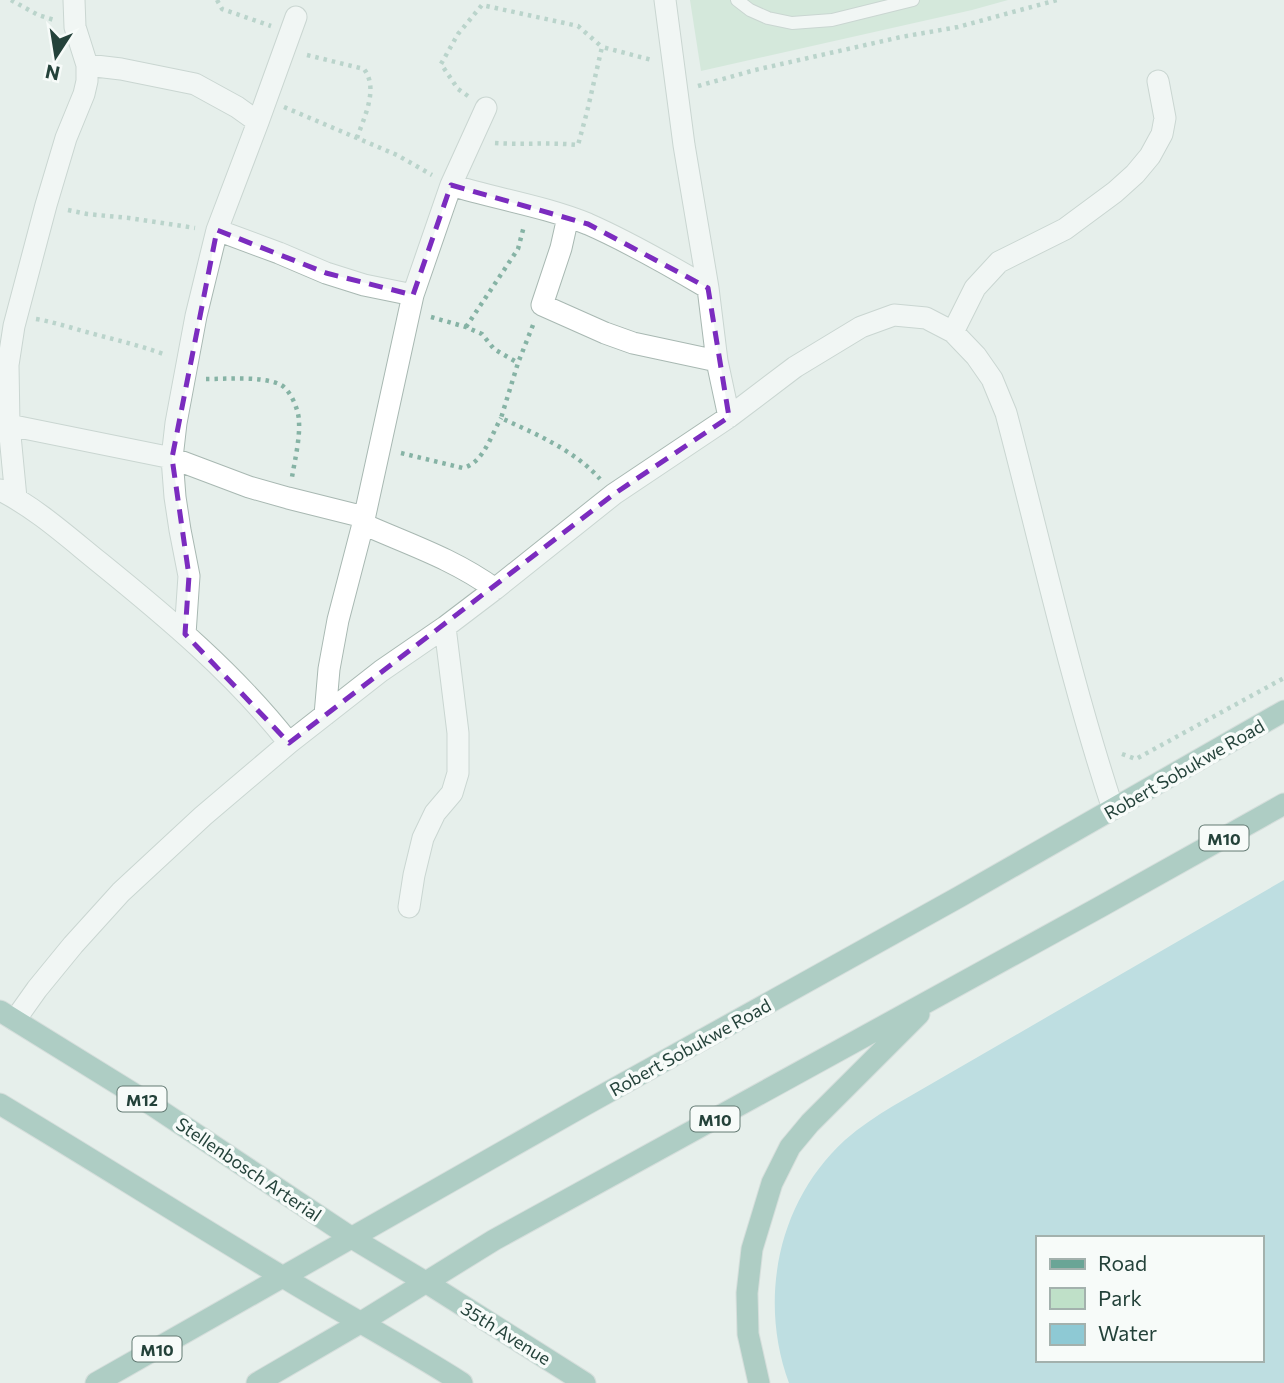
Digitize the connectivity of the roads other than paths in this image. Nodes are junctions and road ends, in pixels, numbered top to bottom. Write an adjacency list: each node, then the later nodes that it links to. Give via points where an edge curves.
1 (74, 0): 6 (street, via 75,27)
2 (665, 0): 13 (street)
3 (737, 0): 4 (lane, via 768,18 792,23 832,20)
4 (913, 0)
5 (296, 17): 9 (street)
6 (88, 65): 9 (street, via 195,84); 15 (street, via 84,94)
7 (1158, 81): 16 (street, via 1165,118 1150,156 1115,192 1065,229 999,262 975,288)
8 (486, 108): 10 (street)
9 (258, 122): 12 (street)
10 (451, 186): 11 (street); 14 (street)
11 (568, 217): 13 (street, via 639,249); 17 (street, via 542,305 633,343)
12 (216, 230): 14 (street); 20 (street)
13 (708, 288): 17 (street)
14 (412, 303): 22 (street)
15 (7, 324): 19 (street)
16 (953, 332): 18 (street, via 926,318 894,315 861,327 795,367); 30 (street, via 992,379 1006,413)
17 (717, 361): 18 (street)
18 (729, 416): 23 (street, via 614,494)
19 (9, 425): 20 (street); 21 (street)
20 (172, 458): 22 (street); 25 (street, via 189,576)
21 (8, 494): 25 (street)
22 (363, 521): 23 (street, via 454,562); 27 (street, via 328,669)
23 (495, 589): 24 (street)
24 (445, 627): 27 (street); 31 (street, via 458,772 452,793 423,838)
25 (185, 634): 28 (street)
26 (1284, 711): 30 (main road, Robert Sobukwe Road / M10)
27 (325, 715): 28 (street)
28 (289, 743): 33 (street, via 121,892 37,989)
29 (1284, 804): 32 (main road, M10)
30 (1113, 809): 35 (main road, Robert Sobukwe Road / M10)
31 (409, 907)
32 (936, 998): 37 (main road, M10, via 494,1240); 43 (main road, via 810,1123 790,1147 772,1183 752,1249 747,1293 748,1334)
33 (8, 1015): 35 (main road, Stellenbosch Arterial / M12)
34 (0, 1104): 36 (main road)
35 (352, 1238): 36 (main road, Robert Sobukwe Road / M10); 37 (main road, Stellenbosch Arterial / M12)
36 (282, 1277): 38 (main road); 39 (main road, Robert Sobukwe Road / M10)
37 (427, 1283): 38 (main road, M10); 42 (main road, 35th Avenue / M12)
38 (360, 1323): 40 (main road, M10); 41 (main road)
39 (96, 1383)
40 (257, 1383)
41 (462, 1383)
42 (585, 1383)
43 (759, 1383)

